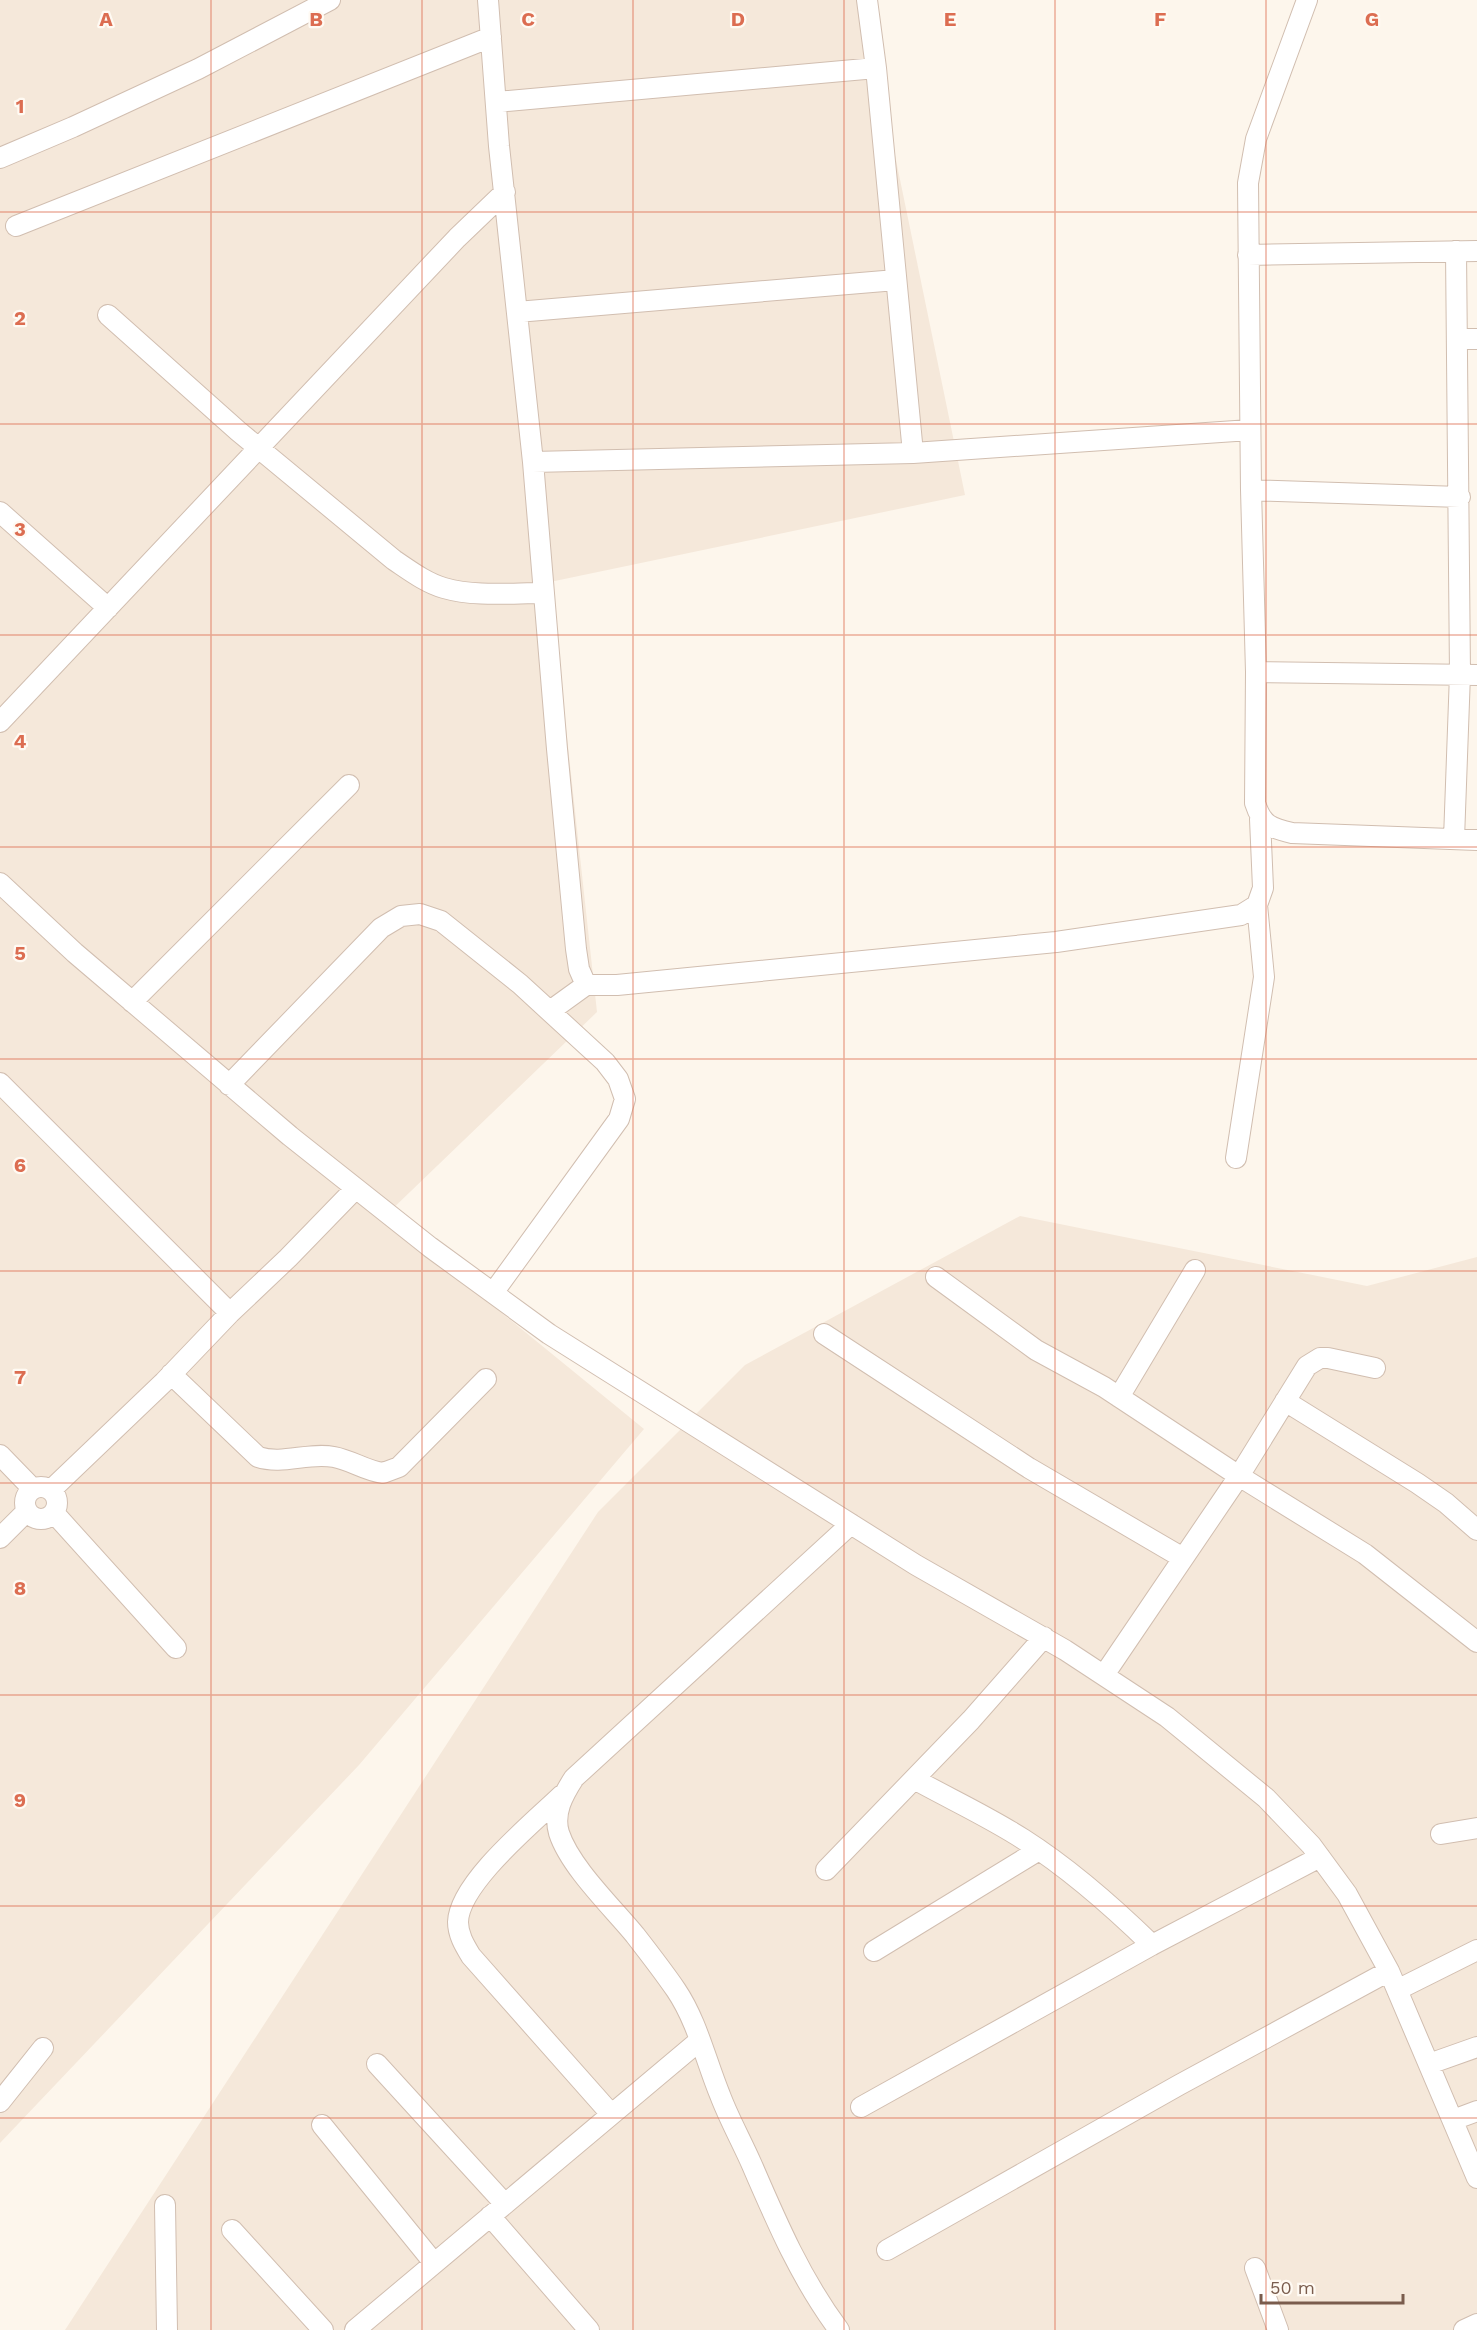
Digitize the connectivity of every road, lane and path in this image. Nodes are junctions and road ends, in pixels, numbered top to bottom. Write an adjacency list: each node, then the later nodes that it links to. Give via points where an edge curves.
1 (330, 0): 8 (street, via 198,69)
2 (488, 0): 5 (street)
3 (867, 0): 6 (street)
4 (1307, 0): 13 (street, via 1256,139 1248,183)
5 (491, 37): 7 (street); 10 (street)
6 (876, 68): 7 (street); 14 (street)
7 (496, 102): 9 (street)
8 (0, 158)
9 (505, 192): 15 (street); 20 (street)
10 (16, 226)
11 (1456, 251): 12 (street); 13 (street); 17 (street)
12 (1477, 251)
13 (1248, 255): 19 (street)
14 (896, 280): 15 (street); 21 (street)
15 (517, 312): 22 (street)
16 (108, 315): 20 (street)
17 (1457, 339): 18 (street); 24 (street)
18 (1477, 339)
19 (1250, 430): 21 (street); 23 (street)
20 (259, 449): 26 (street, via 418,576 460,591); 27 (street)
21 (913, 453): 22 (street)
22 (533, 462): 26 (street)
23 (1251, 490): 24 (street); 28 (street)
24 (1460, 497): 29 (street)
25 (0, 512): 27 (street)
26 (543, 593): 37 (street, via 576,949)
27 (108, 608): 30 (street)
28 (1256, 672): 29 (street); 32 (street, via 1255,803)
29 (1469, 674): 33 (street)
30 (0, 722)
31 (349, 785): 38 (street)
32 (1260, 819): 33 (street, via 1275,829 1292,833); 36 (street, via 1263,888)
33 (1454, 839): 34 (street)
34 (1477, 840)
35 (0, 883): 38 (street)
36 (1257, 905): 37 (street, via 1241,915 1056,942); 42 (street, via 1264,977)
37 (586, 985): 39 (street)
38 (132, 1002): 41 (street)
39 (550, 1011): 41 (street, via 441,921 420,914 401,916 381,928); 46 (street, via 605,1062 618,1079 625,1099 619,1119)
40 (0, 1083): 47 (street)
41 (229, 1085): 43 (street)
42 (1236, 1158)
43 (356, 1189): 46 (street); 47 (street)
44 (1195, 1270): 52 (street)
45 (936, 1277): 52 (street, via 1036,1350)
46 (493, 1293): 59 (street, via 597,1366)
47 (230, 1312): 50 (street)
48 (824, 1334): 62 (street, via 1029,1468)
49 (1375, 1368): 53 (street, via 1320,1358 1307,1366)
50 (171, 1374): 51 (street, via 258,1457 278,1461 306,1456 335,1457 383,1473 399,1467); 56 (street)
51 (486, 1378)
52 (1119, 1397): 55 (street)
53 (1285, 1401): 55 (street); 60 (street, via 1417,1483)
54 (0, 1455): 56 (street)
55 (1239, 1476): 62 (street); 63 (street, via 1365,1554)
56 (42, 1489): 57 (street, via 25,1499); 58 (street, via 57,1500)
57 (27, 1511): 58 (street, via 44,1519); 61 (street)
58 (54, 1513): 65 (street)
59 (851, 1524): 64 (street); 68 (street, via 574,1778)
60 (1477, 1530)
61 (0, 1539)
62 (1183, 1558): 66 (street)
63 (1474, 1634)
64 (1044, 1637): 66 (street); 67 (street)
65 (176, 1648)
66 (1104, 1675): 72 (street, via 1167,1718 1266,1798)
67 (914, 1779): 71 (street); 73 (street)
68 (564, 1793): 79 (street, via 558,1822 568,1851 678,1993); 87 (street, via 480,1876 465,1899 458,1922 462,1942 471,1956)
69 (1477, 1828): 70 (street)
70 (1441, 1834)
71 (1040, 1850): 74 (street); 76 (street)
72 (1320, 1857): 74 (street); 77 (street, via 1347,1894)
73 (826, 1870)
74 (1152, 1945): 85 (street)
75 (1477, 1950): 78 (street)
76 (874, 1951)
77 (1389, 1971): 78 (street); 94 (street)
78 (1397, 1990): 83 (street)
79 (699, 2041): 87 (street); 102 (street, via 788,2248)
80 (1477, 2047): 83 (street)
81 (43, 2048): 84 (street)
82 (377, 2064): 92 (street)
83 (1429, 2064): 88 (street)
84 (0, 2102)
85 (861, 2106)
86 (1477, 2111): 88 (street)
87 (611, 2115): 92 (street)
88 (1453, 2120): 90 (street)
89 (322, 2125): 95 (street)
90 (1477, 2178)
91 (165, 2205): 98 (street)
92 (497, 2210): 95 (street); 101 (street)
93 (232, 2230): 99 (street)
94 (887, 2250)
95 (434, 2263): 100 (street)
96 (1255, 2268): 103 (street)
97 (1477, 2324): 104 (street)
98 (167, 2330)
99 (323, 2330)
100 (355, 2330)
101 (589, 2330)
102 (839, 2330)
103 (1278, 2330)
104 (1464, 2330)

